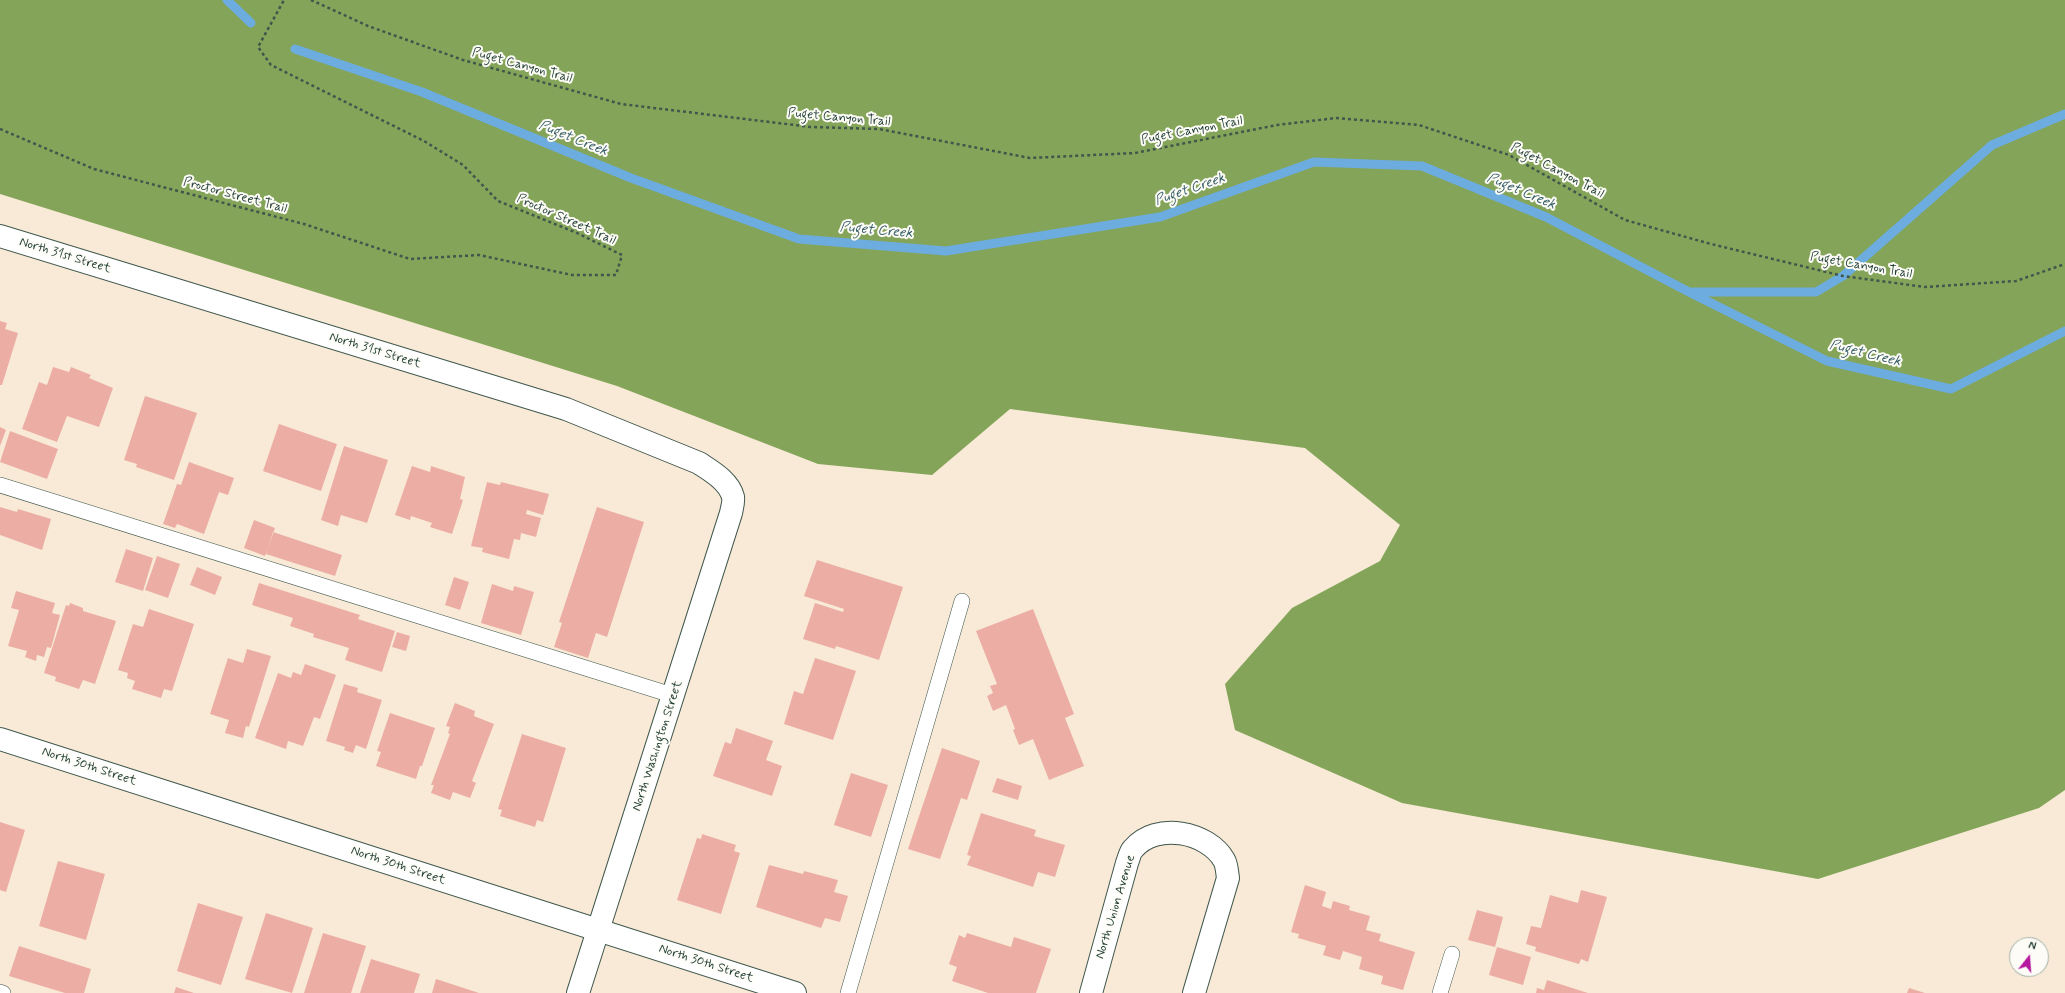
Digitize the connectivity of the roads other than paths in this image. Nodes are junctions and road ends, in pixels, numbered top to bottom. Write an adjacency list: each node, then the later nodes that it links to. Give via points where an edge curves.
1 (0, 236): 3 (street, North 31st Street, via 566,410 699,463 718,476)
2 (0, 485): 5 (lane)
3 (733, 497): 5 (street, North Washington Street, via 731,513)
4 (962, 601): 11 (lane)
5 (674, 696): 7 (street, North Washington Street)
6 (0, 739): 7 (street, North 30th Street)
7 (598, 930): 9 (street, North Washington Street); 10 (street, North 30th Street)
8 (1452, 954): 14 (lane)
9 (578, 993)
10 (795, 993)
11 (848, 993)
12 (1091, 993): 13 (street, North Union Avenue, via 1127,862 1133,849 1146,839 1161,833 1179,833 1198,838 1215,847 1226,861 1228,878)
13 (1194, 993)
14 (1440, 993)

